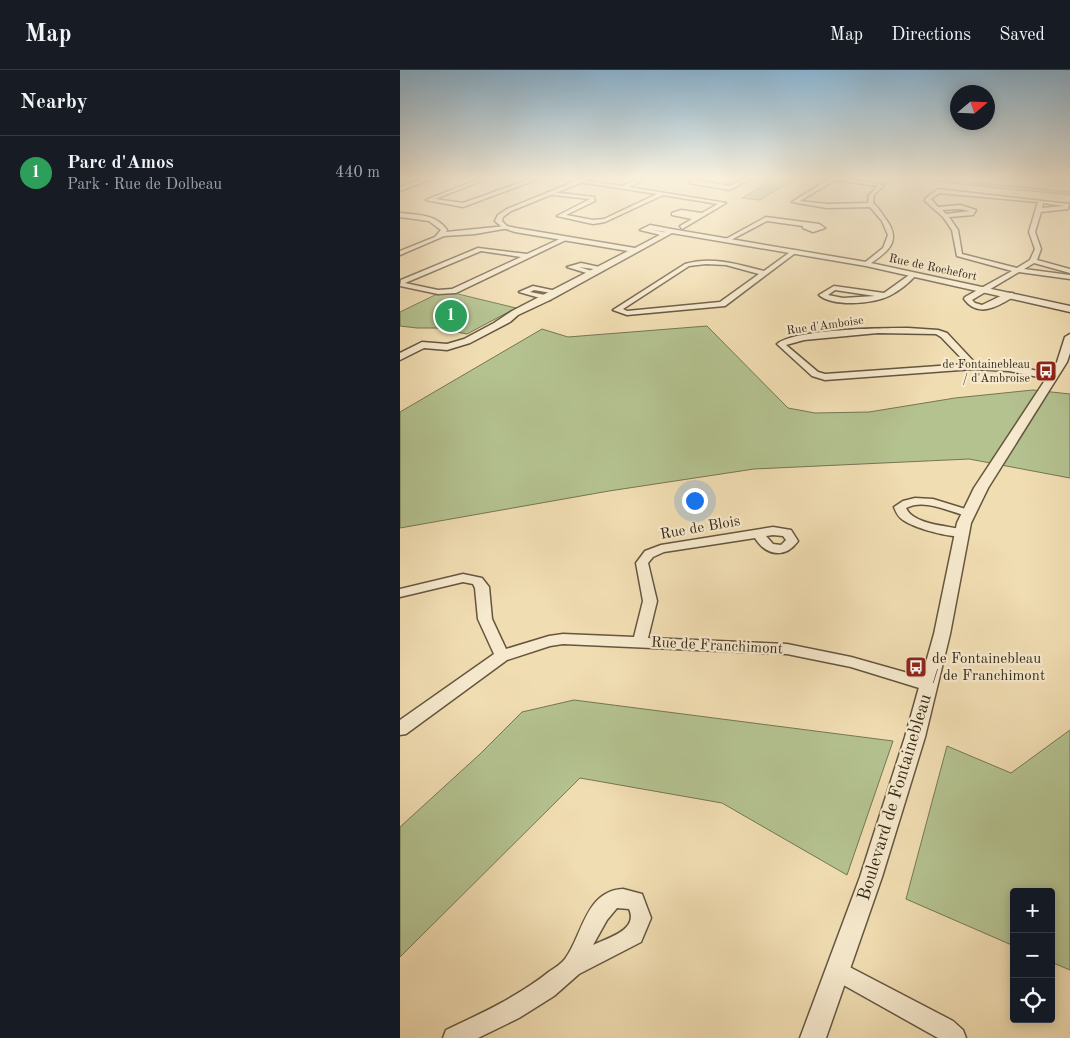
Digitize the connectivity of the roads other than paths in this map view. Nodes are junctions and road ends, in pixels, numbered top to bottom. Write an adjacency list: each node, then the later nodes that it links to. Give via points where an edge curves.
1 (441, 224): 12 (street)
2 (502, 224): 11 (street)
3 (687, 224): 10 (street)
4 (756, 224): 14 (street)
5 (806, 224): 9 (street)
6 (889, 224): 20 (street, via 891,238 887,248)
7 (951, 224): 22 (street, via 955,230 959,255)
8 (1034, 224): 19 (street, via 1032,232 1038,249)
9 (812, 225)
10 (682, 227)
11 (506, 228): 12 (street); 13 (street)
12 (442, 234): 17 (street)
13 (564, 239): 15 (street); 18 (street)
14 (727, 240): 15 (street, Rue de Rochefort, via 668,232); 16 (street, Rue de Rochefort)
15 (635, 250): 21 (street)
16 (795, 251): 20 (street, Rue de Rochefort); 25 (street)
17 (401, 252)
18 (528, 256): 18 (street, via 480,249 400,284 438,292 453,291)
19 (1034, 261): 22 (street); 23 (street)
20 (866, 264): 26 (street, Rue de Rochefort)
21 (601, 268): 24 (street); 24 (street, via 570,267)
22 (1022, 269): 27 (street); 28 (street)
23 (1070, 271)
24 (593, 273): 29 (street)
25 (765, 273): 33 (street, via 695,262); 35 (street, via 722,304)
26 (914, 274): 28 (street, Rue de Rochefort); 31 (street)
27 (1070, 277)
28 (984, 289): 30 (street, Rue de Rochefort); 30 (street, Rue de Rochefort, via 968,299 974,306 993,306)
29 (557, 292): 32 (street); 32 (street, via 533,288 523,292)
30 (1010, 295): 34 (street, Rue de Rochefort)
31 (884, 296): 31 (street, via 838,300 822,295 834,288)
32 (547, 298): 37 (street, via 448,352 423,350)
33 (629, 302): 35 (street); 35 (street, via 617,310 627,313)
34 (1070, 309)
35 (666, 310)
36 (1068, 349): 39 (street, Boulevard de Fontainebleau)
37 (402, 356)
38 (974, 366): 38 (street, Rue d'Amboise, via 825,377 815,374 781,344 798,338 844,333 938,332); 39 (street, Rue d'Amboise, via 1009,368)
39 (1053, 377): 40 (street, Boulevard de Fontainebleau)
40 (968, 513): 42 (street, Boulevard de Fontainebleau); 42 (street, via 926,501 904,504 900,508 911,521)
41 (759, 533): 44 (street, Rue de Blois, via 661,549 646,556 642,563 650,601)
42 (960, 533): 46 (street, Boulevard de Fontainebleau)
43 (400, 593): 45 (street, via 463,578 477,581 482,586 485,619)
44 (640, 641): 45 (street, Rue de Franchimont, via 563,638); 46 (street, Rue de Franchimont, via 803,651)
45 (502, 656): 47 (street, Rue de Franchimont)
46 (929, 685): 49 (street, Boulevard de Fontainebleau, via 896,797)
47 (400, 729)
48 (572, 967): 50 (street, via 511,1010)
49 (838, 971): 51 (street, Boulevard de Fontainebleau); 52 (street, via 945,1029)
50 (454, 1038)
51 (813, 1038)
52 (955, 1038)

